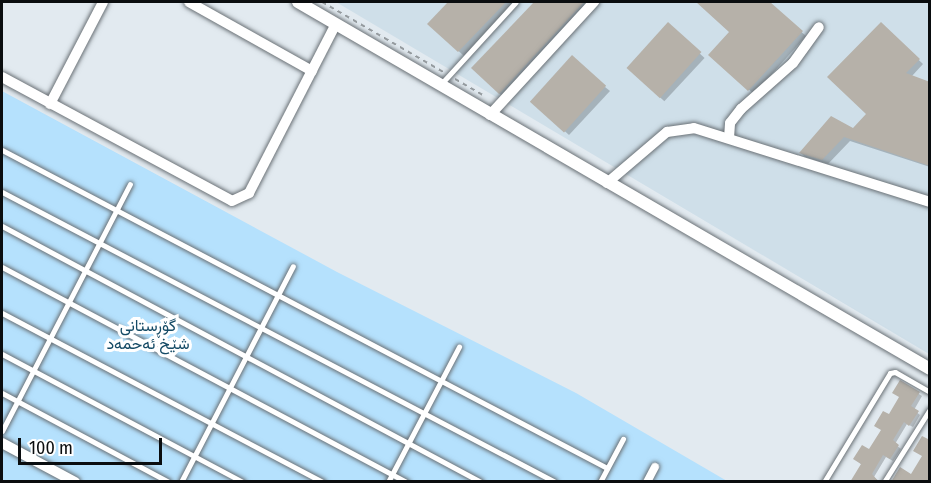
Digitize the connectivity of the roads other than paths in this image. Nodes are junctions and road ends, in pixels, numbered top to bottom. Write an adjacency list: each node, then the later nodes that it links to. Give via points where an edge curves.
1 (103, 2): 11 (street)
2 (189, 2): 8 (street)
3 (298, 2): 6 (street)
4 (516, 2): 10 (lane)
5 (594, 2): 12 (street)
6 (336, 24): 8 (street); 10 (street)
7 (819, 27): 13 (street, via 793,63 741,109 730,123)
8 (312, 71): 11 (street, via 249,193 232,201)
9 (2, 77): 11 (street)
10 (440, 86): 12 (street)
11 (50, 104)
12 (490, 115): 15 (street)
13 (729, 138): 15 (street, via 694,128 667,132); 18 (street)
14 (2, 150): 19 (lane)
15 (608, 183): 33 (street)
16 (130, 184): 19 (lane)
17 (2, 192): 21 (lane)
18 (930, 202)
19 (116, 210): 21 (lane); 25 (lane)
20 (2, 226): 24 (lane)
21 (99, 243): 24 (lane); 28 (lane)
22 (293, 266): 25 (lane)
23 (2, 267): 26 (lane)
24 (85, 271): 26 (lane); 32 (lane)
25 (279, 296): 28 (lane); 35 (lane)
26 (68, 302): 29 (lane); 36 (lane)
27 (2, 313): 29 (lane)
28 (262, 328): 32 (lane); 41 (lane)
29 (50, 338): 34 (lane); 42 (lane)
30 (459, 347): 35 (lane)
31 (2, 354): 34 (lane)
32 (247, 357): 36 (lane); 46 (lane)
33 (930, 369)
34 (33, 371): 39 (lane); 47 (lane)
35 (441, 381): 41 (lane); 49 (lane)
36 (230, 388): 42 (lane); 50 (lane)
37 (930, 392): 62 (lane, via 895,372 890,373)
38 (2, 393): 39 (lane)
39 (17, 401): 43 (lane); 52 (lane)
40 (930, 409): 63 (lane)
41 (424, 413): 46 (lane); 59 (lane)
42 (212, 423): 47 (lane); 55 (lane)
43 (2, 431)
44 (623, 439): 49 (lane)
45 (2, 443): 51 (street)
46 (408, 443): 50 (lane); 58 (lane)
47 (195, 456): 53 (lane); 54 (lane)
48 (655, 467): 61 (street)
49 (607, 468): 60 (lane)
50 (392, 474): 56 (lane); 57 (lane)
51 (75, 482)
52 (169, 482)
53 (182, 482)
54 (243, 482)
55 (323, 482)
56 (388, 482)
57 (406, 482)
58 (481, 482)
59 (555, 482)
60 (600, 482)
61 (647, 482)
62 (824, 482)
63 (884, 482)

